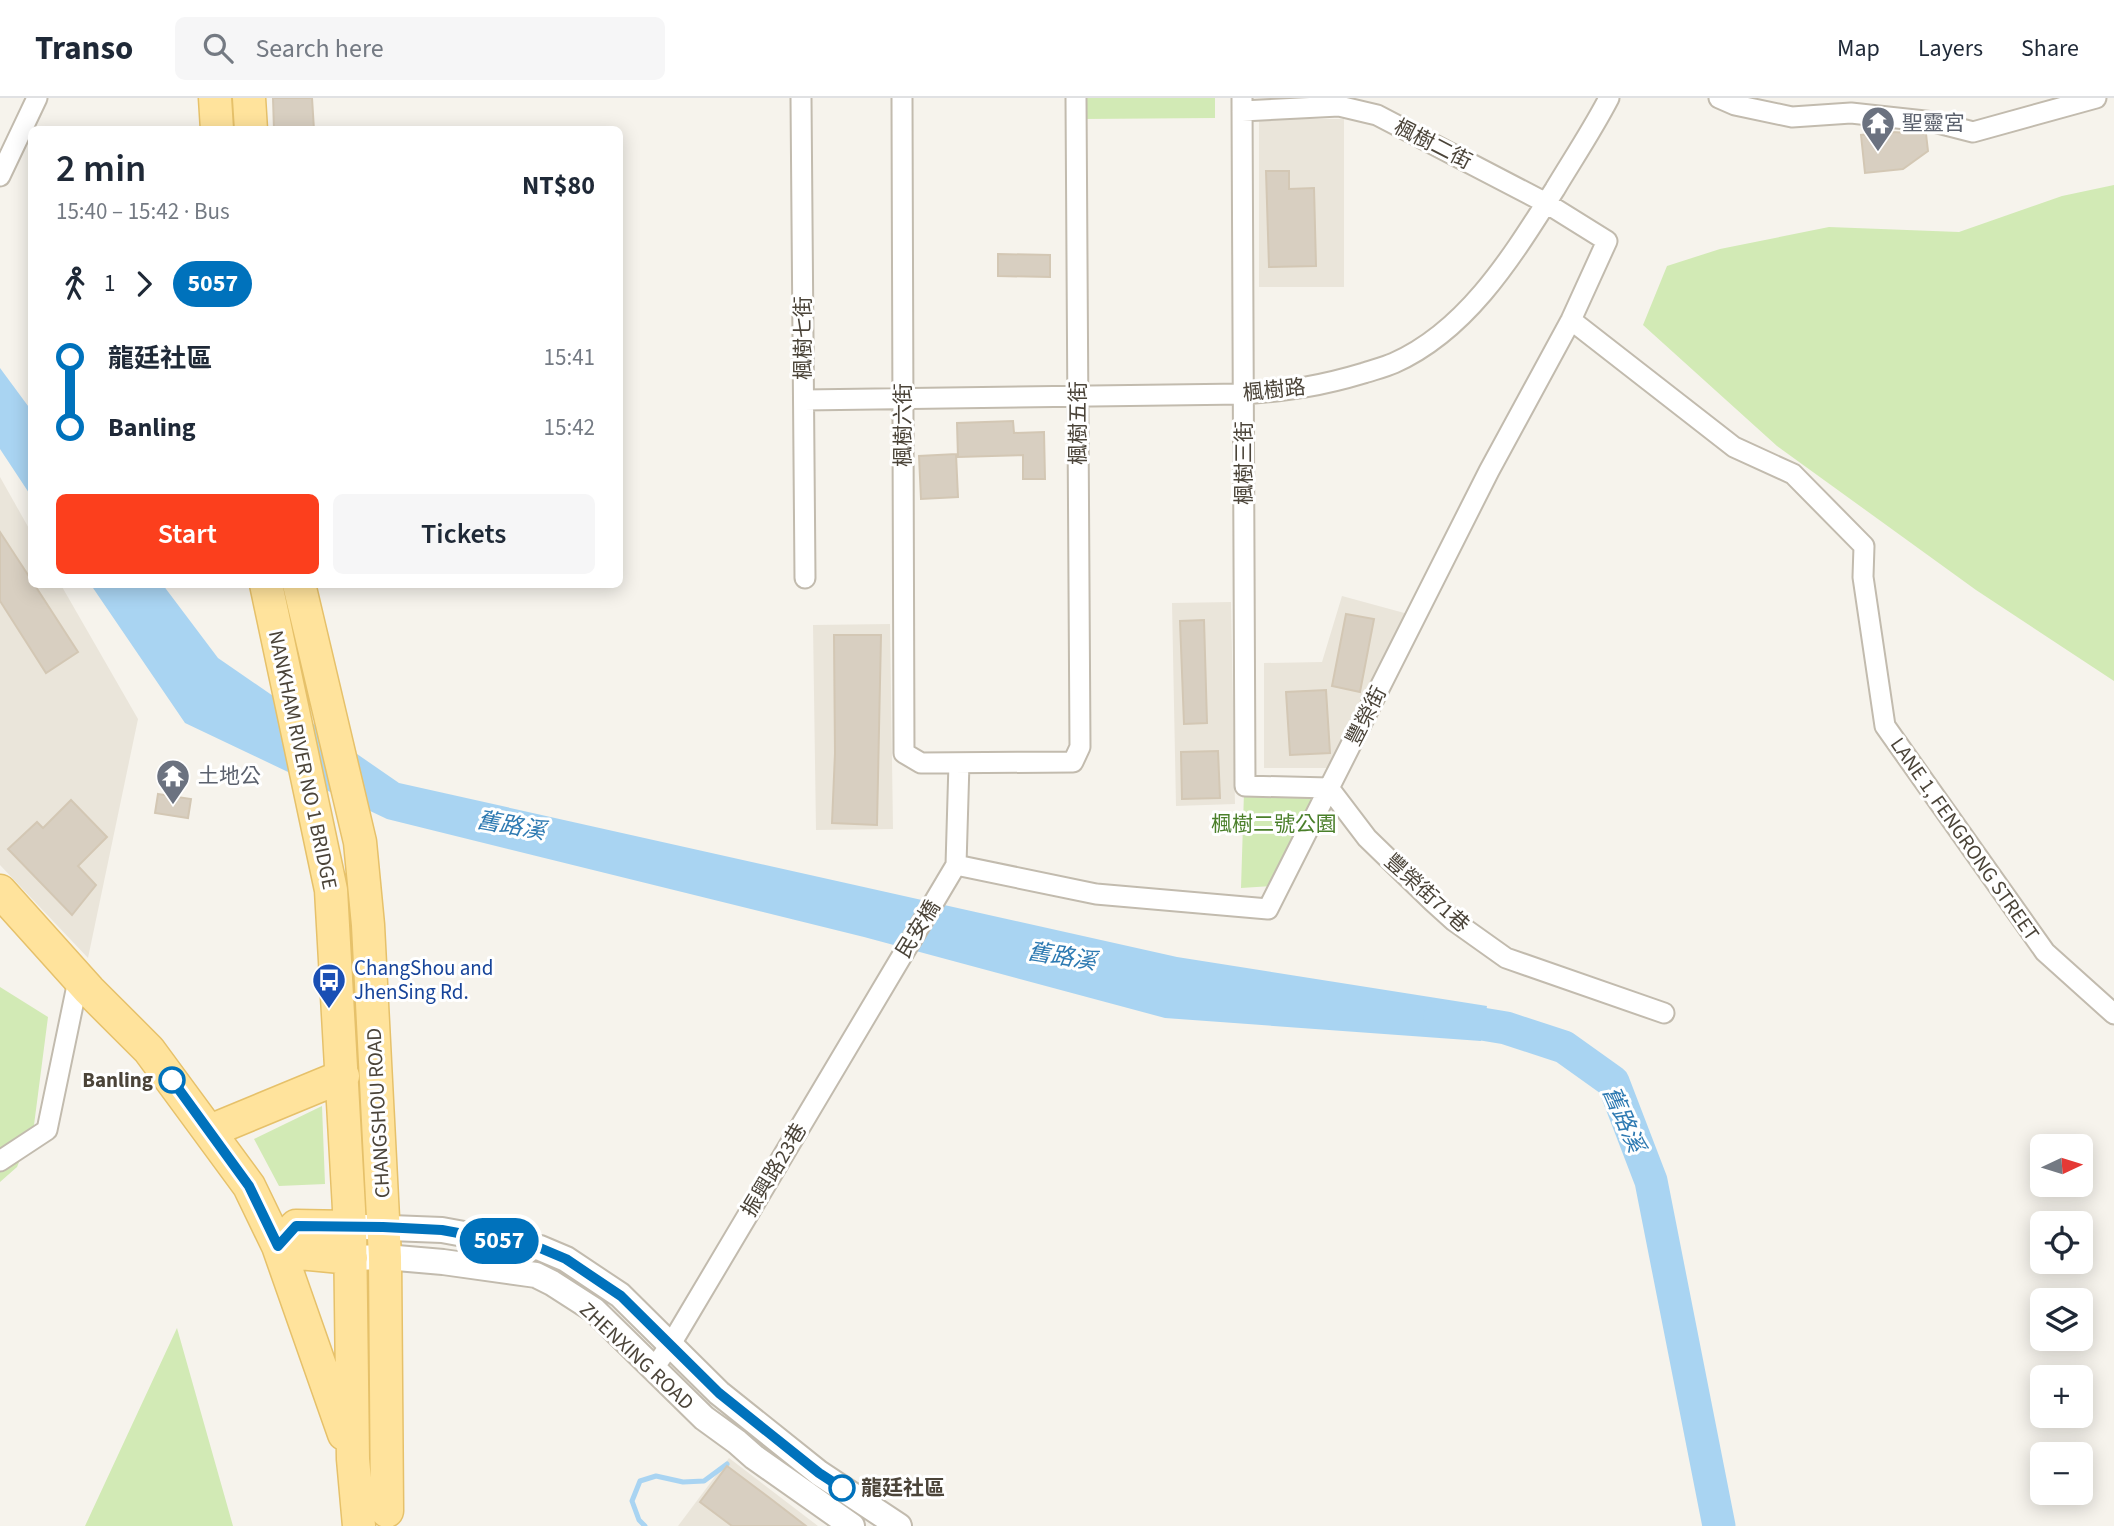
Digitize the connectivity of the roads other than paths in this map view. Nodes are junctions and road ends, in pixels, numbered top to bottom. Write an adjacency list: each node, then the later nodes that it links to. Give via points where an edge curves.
1 (37, 98): 14 (street)
2 (215, 98): 12 (main road)
3 (249, 98): 13 (main road)
4 (801, 98): 21 (street, 楓樹七街)
5 (902, 98): 20 (street, 楓樹六街)
6 (1076, 98): 19 (street, 楓樹五街)
7 (1609, 98): 15 (street, 楓樹路)
8 (1719, 98): 11 (street, via 1792,117)
9 (2096, 98): 11 (street, via 1973,132)
10 (1242, 104): 15 (street, 楓樹二街, via 1339,106 1377,115); 18 (street, 楓樹三街)
11 (1852, 105)
12 (217, 126)
13 (251, 126)
14 (0, 176)
15 (1546, 203): 16 (street, 楓樹二街); 18 (street, 楓樹路, via 1497,277 1464,314 1432,340 1394,363 1334,382 1294,391)
16 (1607, 241): 17 (street, 豐榮街)
17 (1571, 320): 26 (street, 豐榮街); 34 (street, LANE 1, FENGRONG STREET, via 1734,447 1793,474 1864,546 1863,577 1885,726 2045,952)
18 (1243, 394): 19 (street, 楓樹路); 26 (street, 楓樹三街, via 1245,786)
19 (1078, 397): 20 (street, 楓樹路); 25 (street, 楓樹五街, via 1080,747 1073,762)
20 (903, 399): 21 (street, 楓樹路); 25 (street, 楓樹六街, via 904,753 921,763)
21 (804, 400): 22 (street, 楓樹七街)
22 (805, 578)
23 (266, 588): 30 (main road, NANKHAM RIVER NO 1 BRIDGE, via 331,890)
24 (300, 588): 29 (main road, NANKHAM RIVER NO 1 BRIDGE, via 360,842)
25 (959, 763): 27 (street)
26 (1329, 788): 27 (street, 豐榮街, via 1268,909 1096,894); 33 (street, 豐榮街71巷, via 1367,838 1433,902 1506,958)
27 (956, 865): 31 (street, 民安橋)
28 (0, 891): 32 (main road)
29 (368, 925): 39 (main road, CHANGSHOU ROAD)
30 (335, 932): 35 (main road, CHANGSHOU ROAD)
31 (892, 970): 41 (street, 振興路23巷)
32 (79, 976): 36 (main road, via 149,1050); 37 (street, via 47,1130)
33 (1664, 1013)
34 (2114, 1014)
35 (343, 1076): 36 (main road); 38 (main road, CHANGSHOU ROAD)
36 (210, 1131): 40 (main road, via 249,1186)
37 (0, 1161)
38 (351, 1242): 39 (street, ZHENXING ROAD); 40 (main road, via 299,1253); 43 (main road, CHANGSHOU ROAD)
39 (384, 1242): 41 (street, ZHENXING ROAD, via 442,1230 540,1248 566,1259 621,1296); 42 (street, ZHENXING ROAD, via 443,1262 536,1275 594,1310); 44 (main road, CHANGSHOU ROAD)
40 (278, 1246): 43 (main road)
41 (671, 1345): 42 (street, 振興路23巷); 47 (street, ZHENXING ROAD, via 719,1393 819,1473)
42 (653, 1369): 46 (street, ZHENXING ROAD, via 704,1418)
43 (353, 1459): 44 (main road); 45 (main road)
44 (388, 1519)
45 (359, 1526)
46 (852, 1526)
47 (899, 1526)

